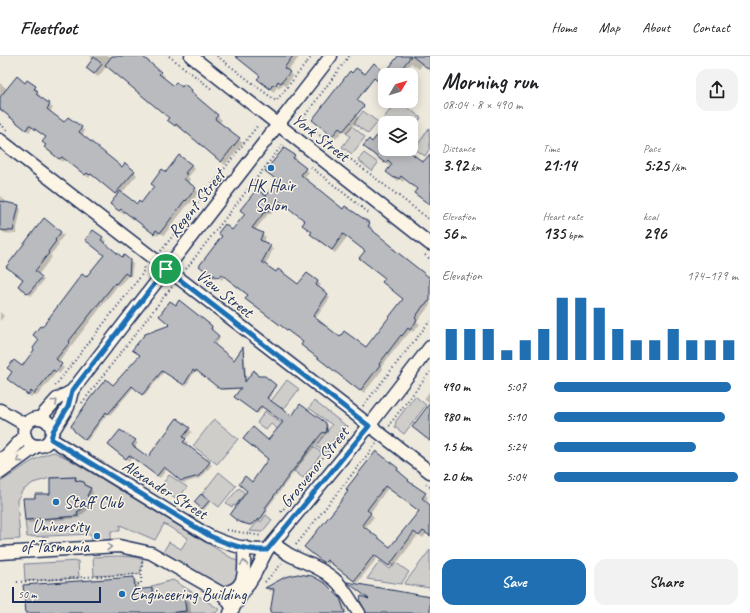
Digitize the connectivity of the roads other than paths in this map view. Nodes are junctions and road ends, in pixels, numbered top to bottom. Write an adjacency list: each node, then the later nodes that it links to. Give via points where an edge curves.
1 (191, 56): 3 (street, York Street)
2 (331, 56): 3 (street, Regent Street)
3 (279, 125): 5 (street, York Street); 6 (street, Regent Street)
4 (0, 140): 6 (street, View Street)
5 (430, 244)
6 (166, 269): 8 (street, Regent Street); 11 (street, View Street)
7 (430, 347): 11 (street, Grosvenor Street)
8 (72, 391): 10 (street, Regent Street, one-way to 8, via 57,399); 13 (street, Regent Street, via 68,407)
9 (0, 410): 12 (street)
10 (40, 418): 12 (street, via 32,419); 13 (street, via 47,421)
11 (369, 426): 16 (street, View Street); 18 (street, Grosvenor Street)
12 (25, 431): 14 (street, via 29,443); 15 (street, via 11,452)
13 (52, 435): 14 (street, via 45,445); 19 (street, Alexander Street, via 210,536 228,544)
14 (37, 446): 17 (street, one-way to 17)
15 (0, 460)
16 (430, 472)
17 (0, 473)
18 (270, 546): 19 (street, Alexander Street, via 257,550); 22 (street, Grosvenor Street); 23 (street, via 330,576 343,589)
19 (244, 547): 21 (street, one-way to 19, via 228,592 242,583)
20 (0, 553): 21 (street, one-way to 21, via 119,546 151,553)
21 (221, 593): 22 (street)
22 (232, 611)
23 (359, 613)

